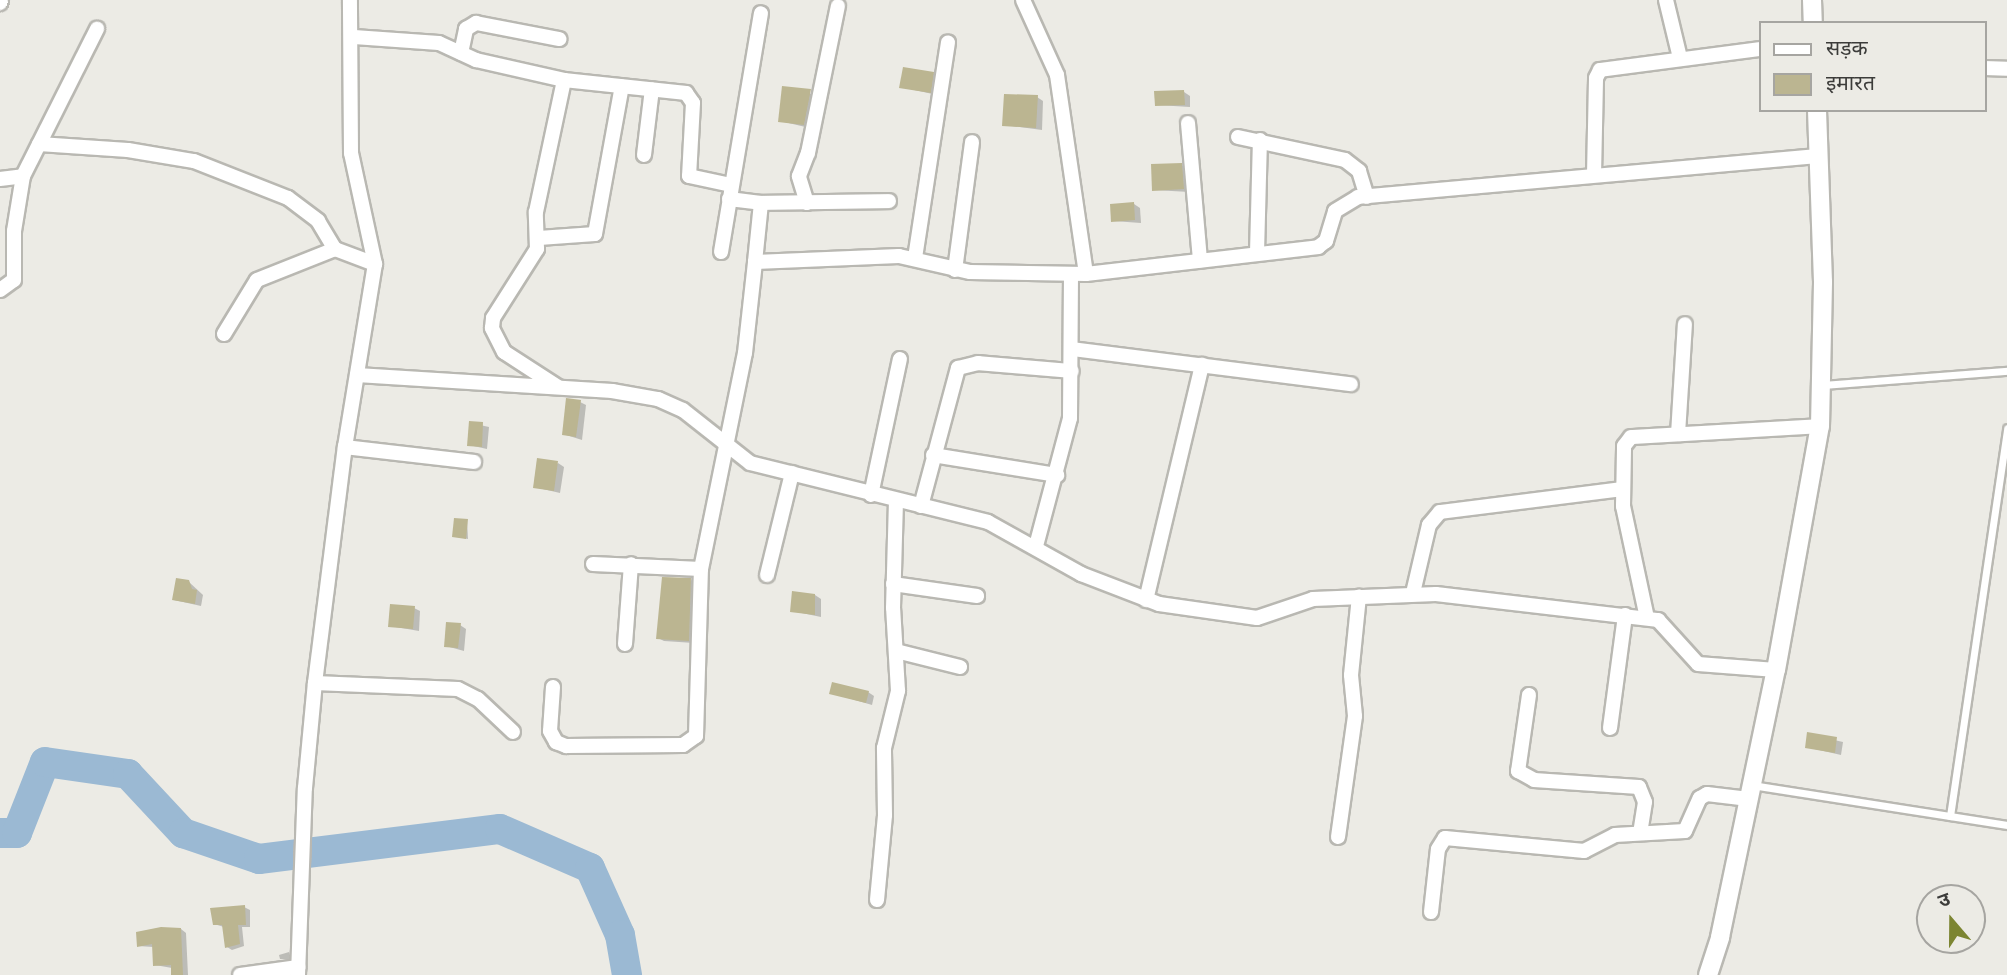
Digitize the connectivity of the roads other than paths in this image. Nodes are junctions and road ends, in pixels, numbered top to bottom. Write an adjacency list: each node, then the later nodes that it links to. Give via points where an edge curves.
1 (350, 0): 9 (street)
2 (1023, 0): 45 (street, via 1057,75)
3 (1666, 0): 14 (street)
4 (1812, 0): 7 (street)
5 (838, 6): 35 (street, via 808,153 799,176)
6 (761, 13): 31 (street)
7 (1814, 21)
8 (97, 29): 25 (street)
9 (354, 37): 13 (street, via 439,43); 43 (street, via 351,153)
10 (559, 39): 13 (street, via 476,23 466,29)
11 (948, 43): 40 (street)
12 (1758, 49): 14 (street)
13 (461, 53): 17 (street, via 476,61)
14 (1680, 58): 28 (street, via 1600,70 1596,78)
15 (1986, 68): 16 (street)
16 (2007, 69)
17 (564, 80): 18 (street); 36 (street, via 536,212)
18 (622, 86): 19 (street); 36 (street, via 595,234)
19 (652, 89): 26 (street); 31 (street, via 691,97 689,176)
20 (1817, 112): 27 (street)
21 (1188, 123): 41 (street)
22 (1238, 137): 23 (street)
23 (1260, 140): 32 (street, via 1345,160 1359,171); 39 (street)
24 (972, 142): 44 (street)
25 (39, 144): 29 (street); 37 (street, via 128,150 194,161 288,198 318,221)
26 (644, 155)
27 (1819, 156): 28 (street); 57 (street)
28 (1594, 175): 32 (street)
29 (23, 176): 30 (street); 47 (street, via 14,231 14,280)
30 (0, 178)
31 (730, 192): 34 (street); 38 (street)
32 (1367, 197): 39 (street, via 1343,203 1335,211 1326,242 1318,247)
33 (889, 201): 35 (street)
34 (761, 203): 35 (street); 42 (street)
35 (807, 203)
36 (539, 238): 58 (street, via 492,328 504,352)
37 (335, 249): 43 (street); 49 (street, via 257,280)
38 (721, 252)
39 (1257, 253): 41 (street)
40 (915, 258): 42 (street); 44 (street)
41 (1200, 260): 45 (street)
42 (755, 262): 63 (street, via 748,332)
43 (375, 264): 55 (street)
44 (955, 270): 46 (street)
45 (1086, 274): 46 (street)
46 (1071, 275): 50 (street)
47 (0, 290)
48 (1685, 324): 61 (street)
49 (224, 334)
50 (1072, 349): 52 (street); 53 (street)
51 (900, 359): 69 (street)
52 (1202, 365): 56 (street); 81 (street)
53 (1072, 371): 64 (street, via 978,363 958,368); 67 (street, via 1070,418)
54 (2007, 371): 57 (lane)
55 (357, 375): 58 (street); 62 (street)
56 (1351, 384)
57 (1823, 385): 59 (street)
58 (559, 387): 63 (street, via 658,399 683,410)
59 (1820, 426): 61 (street); 87 (street)
60 (2007, 428): 94 (lane)
61 (1678, 434): 68 (street, via 1631,437 1624,446)
62 (345, 447): 65 (street); 88 (street)
63 (726, 448): 66 (street, via 750,463); 75 (street)
64 (933, 455): 67 (street); 71 (street)
65 (474, 462)
66 (792, 473): 69 (street); 76 (street)
67 (1057, 475): 72 (street)
68 (1622, 489): 78 (street, via 1440,512 1429,525); 83 (street)
69 (871, 495): 70 (street)
70 (896, 500): 71 (street); 77 (street)
71 (921, 506): 72 (street, via 988,522)
72 (1036, 546): 81 (street, via 1081,574)
73 (593, 564): 74 (street)
74 (631, 564): 75 (street); 84 (street)
75 (701, 569): 89 (street, via 697,727 692,743 566,746 556,742 550,732)
76 (767, 575)
77 (893, 584): 79 (street); 85 (street)
78 (1413, 593): 80 (street); 82 (street)
79 (977, 596)
80 (1359, 596): 81 (street, via 1313,599 1257,618); 97 (street, via 1351,675 1355,716)
81 (1146, 600)
82 (1625, 615): 83 (street); 91 (street)
83 (1647, 618): 87 (street, via 1665,626 1698,664)
84 (625, 644)
85 (897, 651): 86 (street); 98 (street, via 898,691 884,748 885,815)
86 (960, 667)
87 (1776, 670): 93 (street)
88 (315, 683): 92 (street, via 458,689 478,699); 100 (street, via 305,788)
89 (553, 687)
90 (1529, 695): 96 (street, via 1518,771 1534,780 1639,787 1645,802)
91 (1610, 728)
92 (513, 732)
93 (1750, 792): 94 (lane); 96 (street, via 1700,798 1685,831); 102 (street)
94 (1950, 816): 95 (lane)
95 (2007, 825)
96 (1640, 833): 99 (street, via 1615,835 1584,851 1445,838 1438,849)
97 (1338, 837)
98 (877, 900)
99 (1431, 912)
100 (298, 971): 101 (street)
101 (240, 975)
102 (1708, 975)

